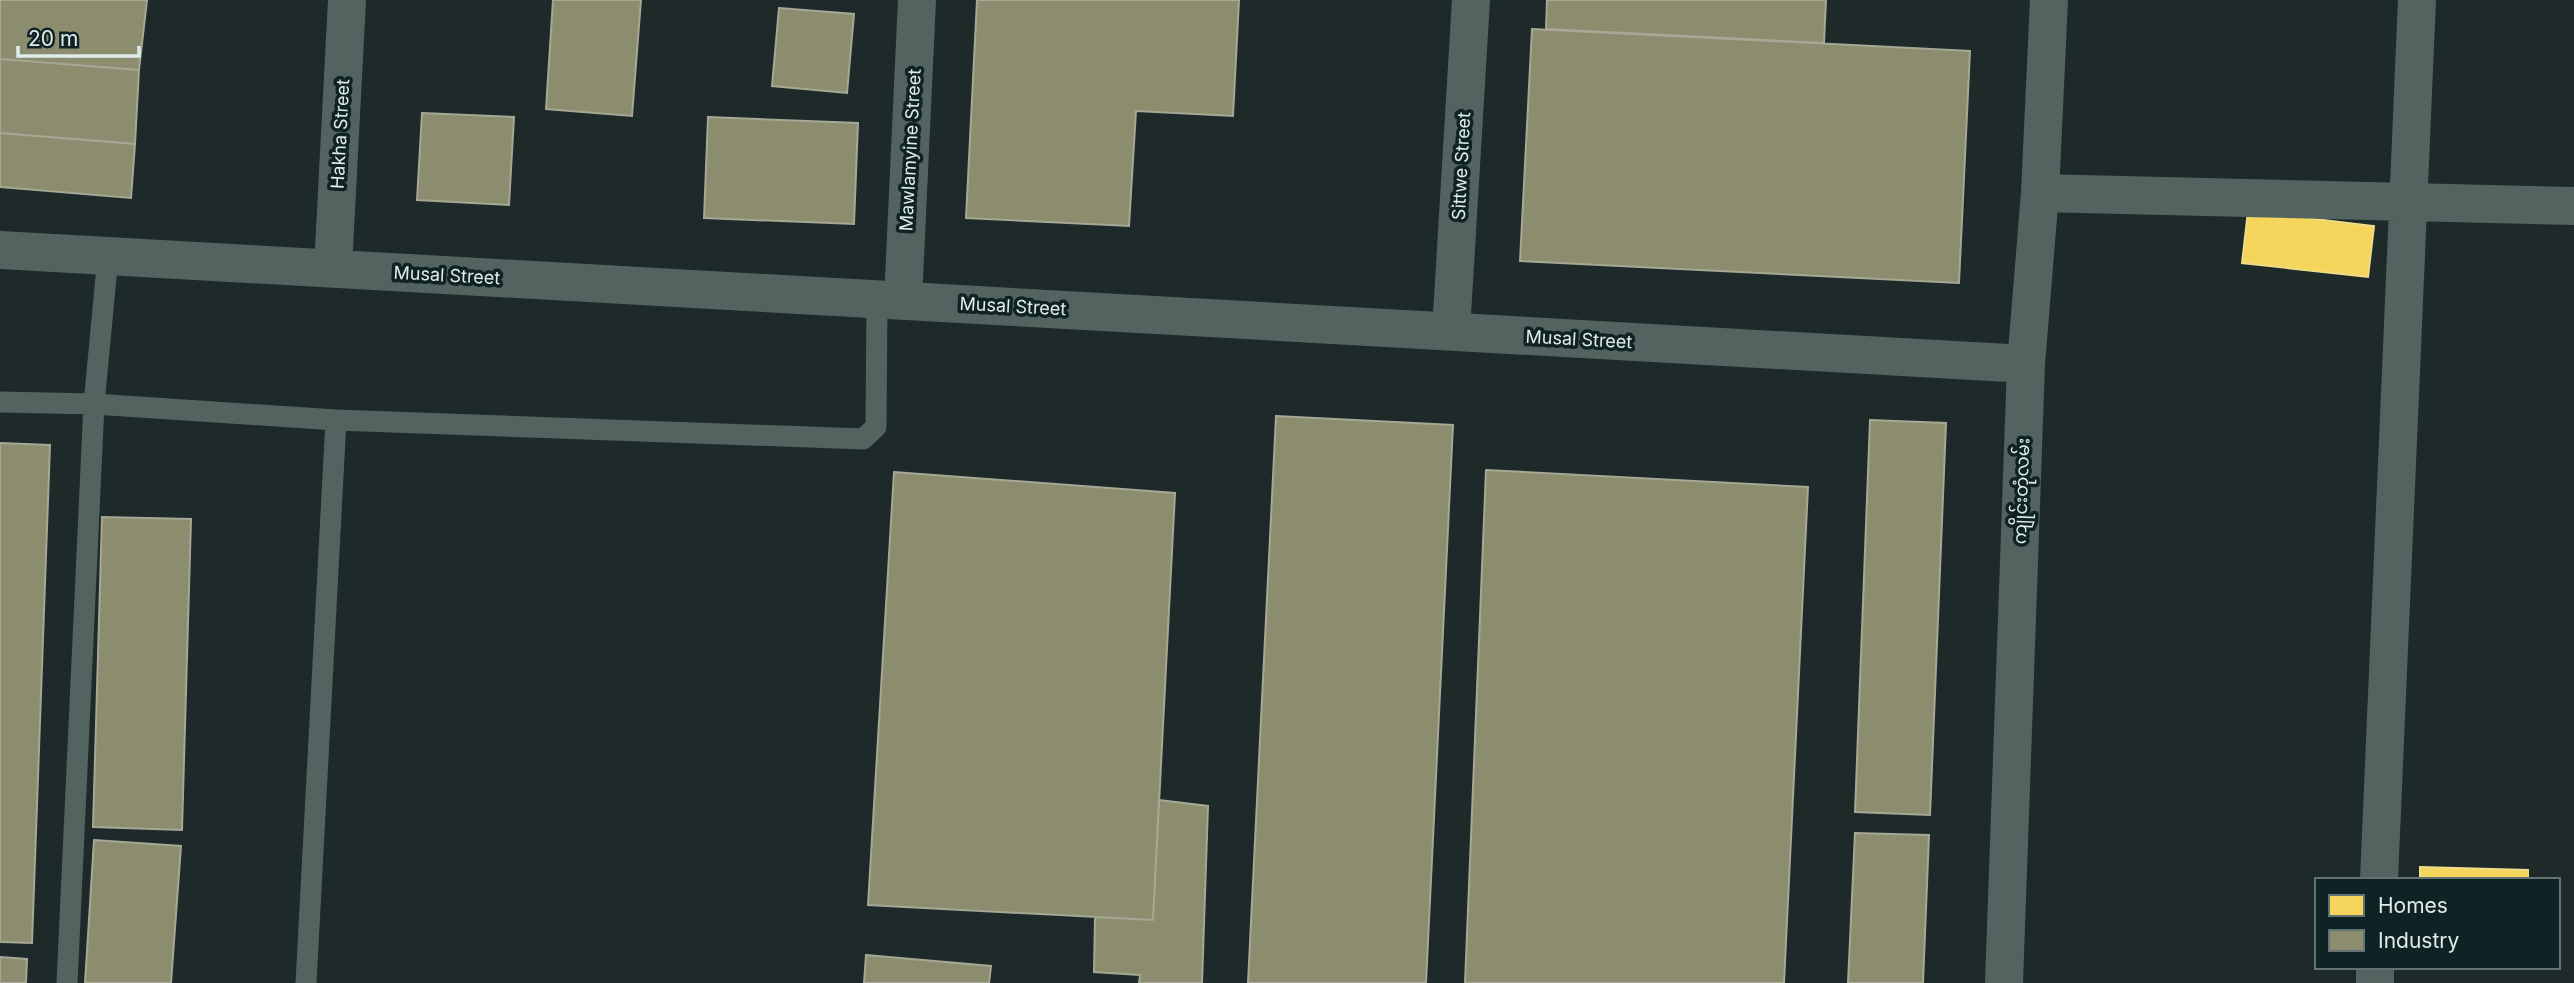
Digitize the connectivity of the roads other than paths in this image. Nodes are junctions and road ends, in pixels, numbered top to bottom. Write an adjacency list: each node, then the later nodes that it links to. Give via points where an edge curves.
1 (347, 0): 11 (street, Hakha Street)
2 (917, 0): 12 (street, Mawlamyine Street)
3 (1471, 0): 13 (street, Sittwe Street)
4 (2049, 0): 6 (street, ကျိုင်းတုံလမ်း)
5 (2417, 0): 7 (street)
6 (2040, 193): 7 (street); 14 (street, ကျိုင်းတုံလမ်း)
7 (2407, 202): 8 (street); 18 (street)
8 (2574, 206)
9 (0, 250): 10 (street, Musal Street)
10 (108, 256): 11 (street, Musal Street); 16 (lane)
11 (333, 268): 12 (street, Musal Street)
12 (890, 300): 13 (street, Musal Street); 17 (lane, via 876,427 863,439)
13 (1451, 331): 14 (street, Musal Street)
14 (2026, 364): 21 (street, ကျိုင်းတုံလမ်း)
15 (0, 402): 16 (lane)
16 (94, 404): 17 (lane); 19 (lane)
17 (336, 420): 20 (lane)
18 (2379, 878)
19 (67, 983)
20 (306, 983)
21 (2004, 983)

